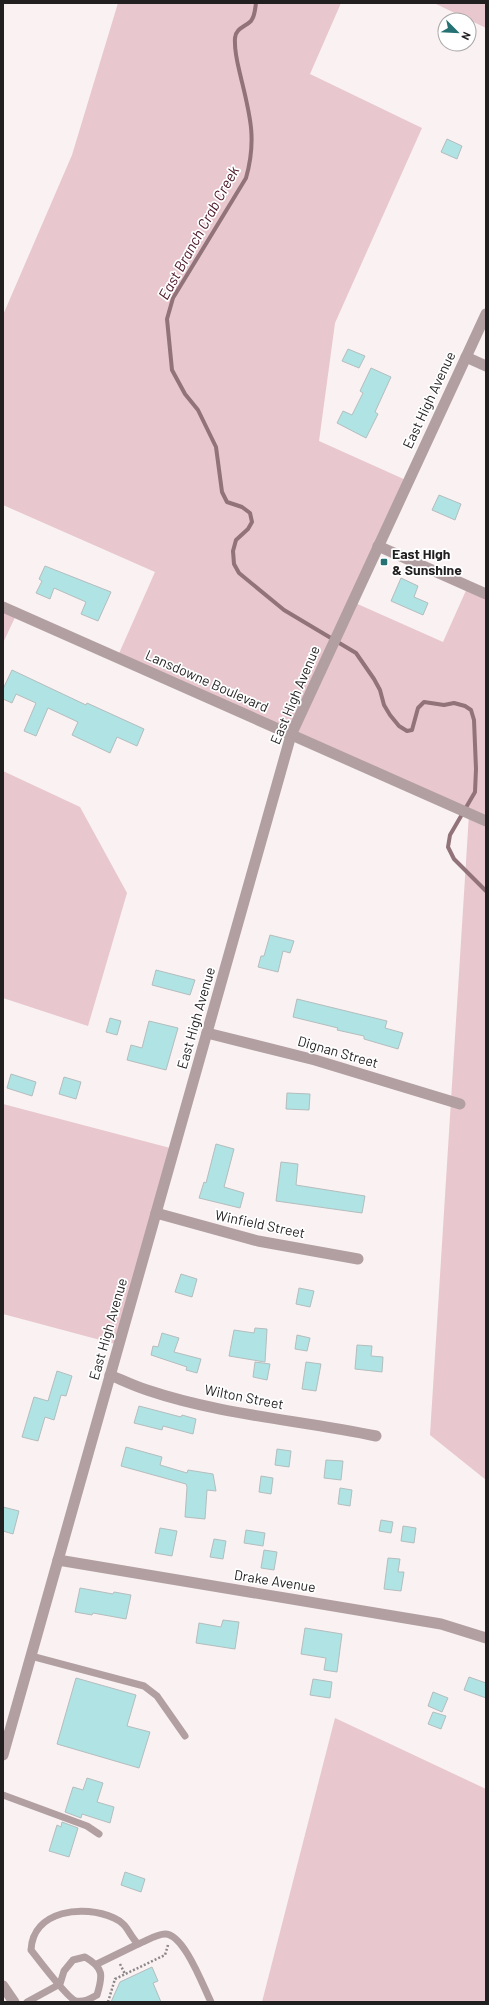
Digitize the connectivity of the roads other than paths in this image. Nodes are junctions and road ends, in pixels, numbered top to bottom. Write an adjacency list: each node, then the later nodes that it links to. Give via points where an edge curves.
1 (486, 314): 2 (street, East High Avenue)
2 (466, 357): 3 (street); 4 (street, East High Avenue)
3 (486, 366)
4 (378, 546): 5 (street); 7 (street, East High Avenue)
5 (486, 594)
6 (3, 607): 7 (street, Lansdowne Boulevard)
7 (292, 735): 8 (street, Lansdowne Boulevard); 9 (street, East High Avenue)
8 (486, 821)
9 (207, 1033): 10 (street, Dignan Street, via 315,1060); 11 (street, East High Avenue)
10 (460, 1104)
11 (156, 1214): 12 (street, Winfield Street, via 258,1241); 13 (street, East High Avenue)
12 (358, 1259)
13 (110, 1375): 14 (street, Wilton Street, via 145,1389 226,1410); 15 (street, East High Avenue)
14 (376, 1436)
15 (58, 1560): 16 (street, Drake Avenue, via 441,1624); 17 (street, East High Avenue)
16 (486, 1638)
17 (31, 1656): 18 (lane, via 144,1686 158,1696); 19 (street, East High Avenue)
18 (185, 1736)
19 (3, 1755)
20 (3, 1795): 21 (lane, via 87,1826)
21 (99, 1834)
22 (138, 1944): 23 (lane); 24 (lane, via 128,1927 114,1918 94,1912 70,1911 49,1919 32,1940 31,1950); 28 (lane, via 164,1934 172,1935 188,1956)
23 (96, 1964): 24 (lane, via 85,1957 73,1960 64,1971); 24 (lane, via 101,1972 96,1995 85,2001 75,2000 67,1996)
24 (60, 1984): 27 (lane)
25 (3, 1986): 26 (street)
26 (14, 2002)
27 (27, 2002)
28 (211, 2002)

